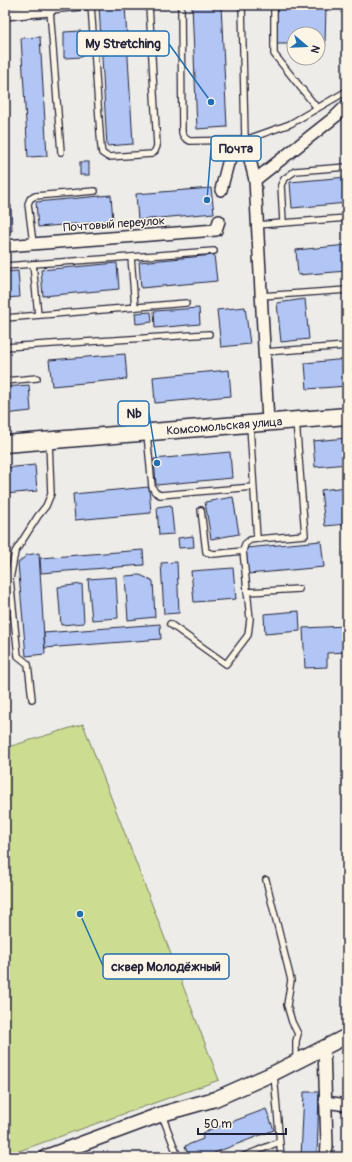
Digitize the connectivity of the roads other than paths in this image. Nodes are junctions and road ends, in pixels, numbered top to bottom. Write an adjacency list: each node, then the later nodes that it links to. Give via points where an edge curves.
1 (149, 5): 5 (lane, via 156,151 152,154 108,157 102,153 100,147)
2 (180, 5): 11 (lane, via 182,133 190,141)
3 (242, 5): 11 (lane)
4 (274, 5): 10 (lane, via 274,54)
5 (91, 6): 6 (lane)
6 (52, 7): 7 (street); 12 (lane)
7 (5, 14)
8 (347, 91): 10 (lane)
9 (347, 105): 14 (street)
10 (317, 108): 11 (lane, via 290,124)
11 (245, 140): 14 (street); 15 (street, via 228,163)
12 (61, 152)
13 (347, 168): 19 (lane, via 295,172 284,179 281,185)
14 (254, 180): 20 (street)
15 (221, 190)
16 (95, 191): 21 (lane, via 35,196 30,199 28,204)
17 (347, 218): 19 (lane)
18 (219, 221): 21 (street, Почтовый переулок, via 216,230)
19 (283, 222): 20 (lane)
20 (257, 225): 28 (street)
21 (33, 243): 22 (street, Почтовый переулок)
22 (5, 246)
23 (214, 251): 24 (lane)
24 (130, 257): 25 (lane); 30 (lane)
25 (34, 264): 26 (lane); 31 (lane)
26 (5, 266)
27 (347, 290): 28 (lane)
28 (261, 296): 36 (street)
29 (186, 303): 30 (lane)
30 (135, 307): 31 (lane)
31 (38, 316): 32 (lane)
32 (5, 318)
33 (208, 334): 35 (lane)
34 (347, 346): 36 (lane)
35 (5, 347)
36 (264, 352): 41 (street)
37 (37, 378): 38 (lane)
38 (5, 381)
39 (347, 416): 40 (main road, Комсомольская улица)
40 (296, 420): 41 (main road, Комсомольская улица); 48 (lane, via 305,535)
41 (268, 422): 42 (main road, Комсомольская улица)
42 (249, 424): 43 (main road, Комсомольская улица); 46 (lane)
43 (146, 432): 44 (main road, Комсомольская улица); 46 (lane, via 152,487 160,495)
44 (49, 440): 45 (main road, Комсомольская улица); 53 (lane, via 51,494 46,506 15,552 10,580 18,656 28,664)
45 (5, 444)
46 (253, 487): 48 (lane)
47 (201, 510): 49 (lane, via 206,552 214,554)
48 (257, 539): 49 (lane, via 245,544)
49 (243, 551): 51 (lane)
50 (299, 589): 51 (lane)
51 (247, 592): 52 (lane, via 250,620 248,635 226,664)
52 (170, 624)
53 (32, 699)
54 (266, 880): 57 (lane, via 291,980 287,1005 298,1034)
55 (347, 1036): 56 (street)
56 (324, 1048): 57 (street); 59 (street)
57 (296, 1061): 58 (street)
58 (274, 1073): 61 (street, via 215,1099); 62 (lane)
59 (325, 1102): 60 (street); 68 (street)
60 (347, 1105)
61 (162, 1114): 63 (street); 65 (lane)
62 (279, 1142): 66 (lane); 67 (lane)
63 (69, 1153): 64 (street)
64 (46, 1157)
65 (178, 1157)
66 (242, 1157)
67 (281, 1157)
68 (326, 1157)

